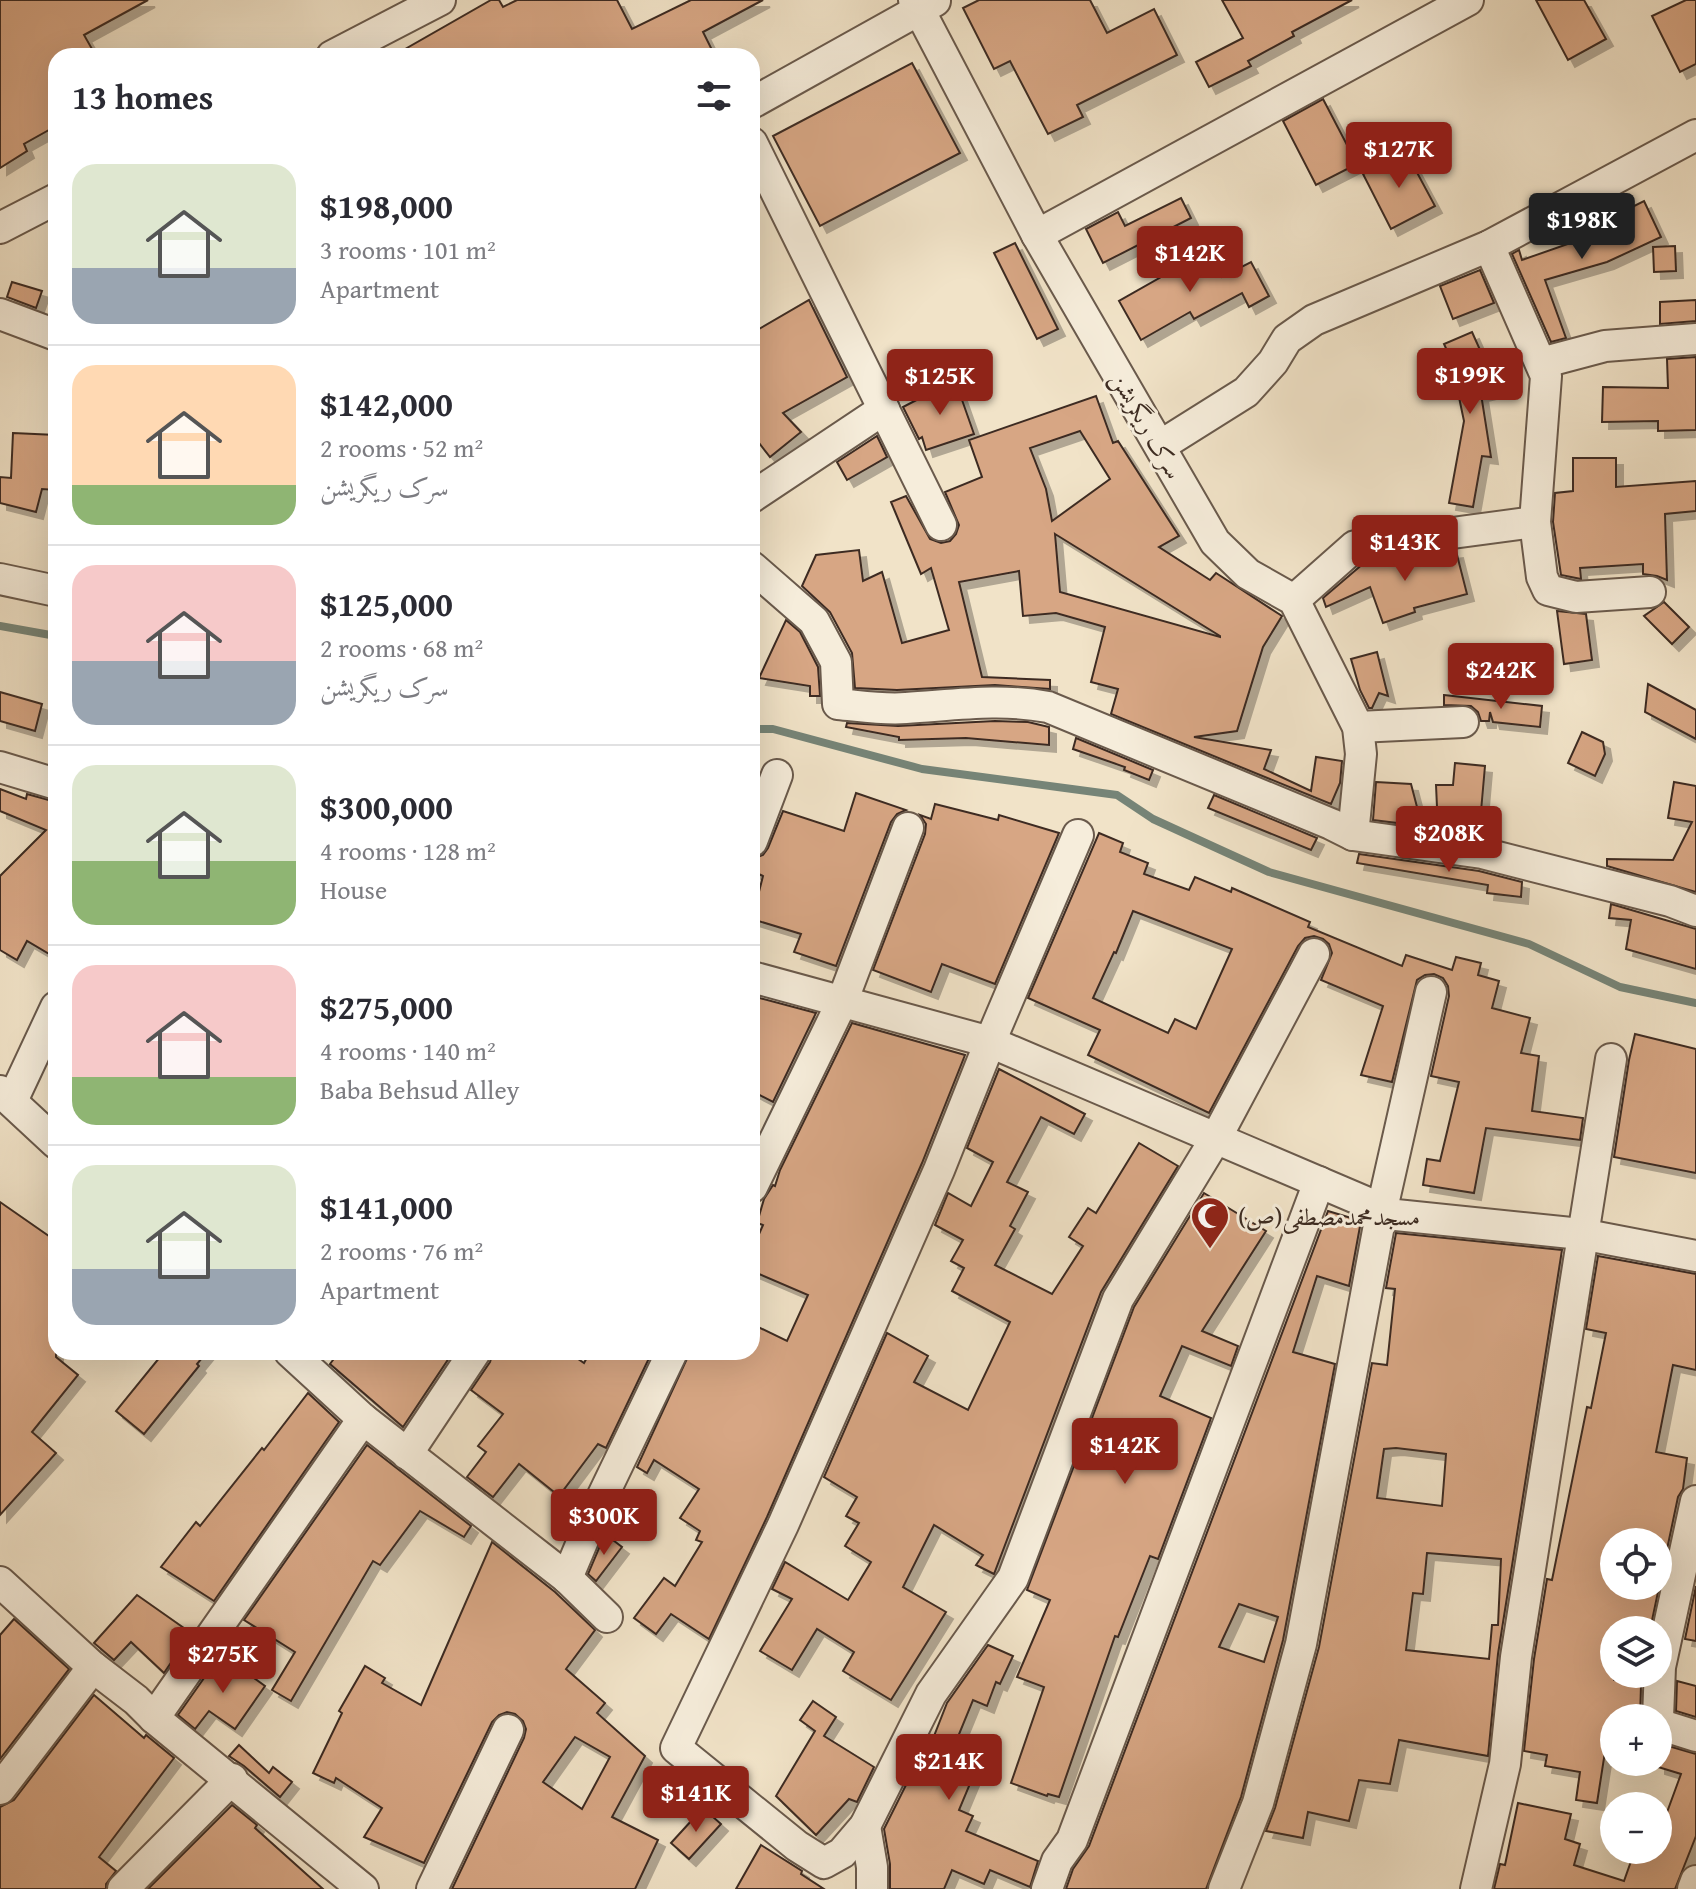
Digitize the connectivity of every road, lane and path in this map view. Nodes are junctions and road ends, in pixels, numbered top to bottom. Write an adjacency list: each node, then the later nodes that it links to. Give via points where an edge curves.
1 (440, 0): 4 (street)
2 (1468, 0): 10 (street)
3 (923, 3): 5 (street); 10 (street, سرک ریگریشن)
4 (347, 48)
5 (760, 98)
6 (1696, 135): 11 (street)
7 (760, 159): 16 (street)
8 (48, 203): 9 (street)
9 (0, 228)
10 (1037, 235): 17 (street, سرک ریگریشن)
11 (1489, 246): 15 (street); 17 (street, via 1314,320 1287,339 1246,392)
12 (0, 314): 13 (street)
13 (48, 332)
14 (1696, 339): 15 (street, via 1605,346)
15 (1541, 363): 19 (street, via 1546,376)
16 (884, 409): 18 (street); 20 (street)
17 (1160, 446): 25 (street, سرک ریگریشن, via 1215,542 1248,574)
18 (760, 492)
19 (1535, 522): 24 (street, via 1548,590 1576,597); 25 (street, via 1355,546)
20 (941, 525)
21 (760, 574): 34 (street, via 814,621 836,662 838,704 902,709 985,701 1048,707)
22 (0, 579): 23 (street)
23 (48, 589)
24 (1650, 592)
25 (1294, 600): 27 (street)
26 (1463, 722): 27 (street)
27 (1358, 727): 34 (street, via 1361,754)
28 (0, 767): 30 (street)
29 (777, 775): 31 (street)
30 (48, 782)
31 (760, 820)
32 (908, 828): 39 (street)
33 (1078, 835): 41 (street)
34 (1353, 835): 35 (street, via 1482,853)
35 (1696, 911)
36 (1314, 954): 45 (street)
37 (760, 979): 39 (street)
38 (1431, 992): 48 (street)
39 (842, 1002): 41 (street); 46 (street)
40 (48, 1021): 43 (street)
41 (990, 1042): 45 (street); 68 (street, via 783,1525 676,1748 824,1863 842,1853)
42 (1611, 1059): 49 (street)
43 (6, 1096): 44 (street)
44 (48, 1135)
45 (1216, 1138): 47 (street); 68 (street, via 1118,1299 1013,1578 931,1694)
46 (760, 1171)
47 (1319, 1182): 48 (street); 74 (street, via 1072,1840)
48 (1382, 1209): 49 (street, via 1396,1215); 75 (street, via 1301,1644 1258,1803)
49 (1581, 1234): 50 (street); 76 (street, via 1516,1657 1505,1764)
50 (1696, 1256)
51 (299, 1360): 54 (street)
52 (470, 1360): 55 (street)
53 (668, 1360): 57 (street)
54 (363, 1419): 55 (street); 62 (street)
55 (407, 1454): 57 (street)
56 (1696, 1501): 61 (street, via 1660,1667)
57 (567, 1578): 59 (street)
58 (0, 1582): 60 (street)
59 (607, 1617)
60 (93, 1667): 62 (street); 67 (street)
61 (1659, 1704)
62 (154, 1718): 66 (street)
63 (1672, 1728): 65 (street)
64 (508, 1730): 72 (street)
65 (1696, 1736)
66 (232, 1779): 70 (street); 71 (street)
67 (0, 1789)
68 (865, 1826): 73 (street)
69 (1696, 1881): 77 (street)
70 (123, 1889)
71 (363, 1889)
72 (432, 1889)
73 (872, 1889)
74 (1047, 1889)
75 (1224, 1889)
76 (1476, 1889)
77 (1693, 1889)

